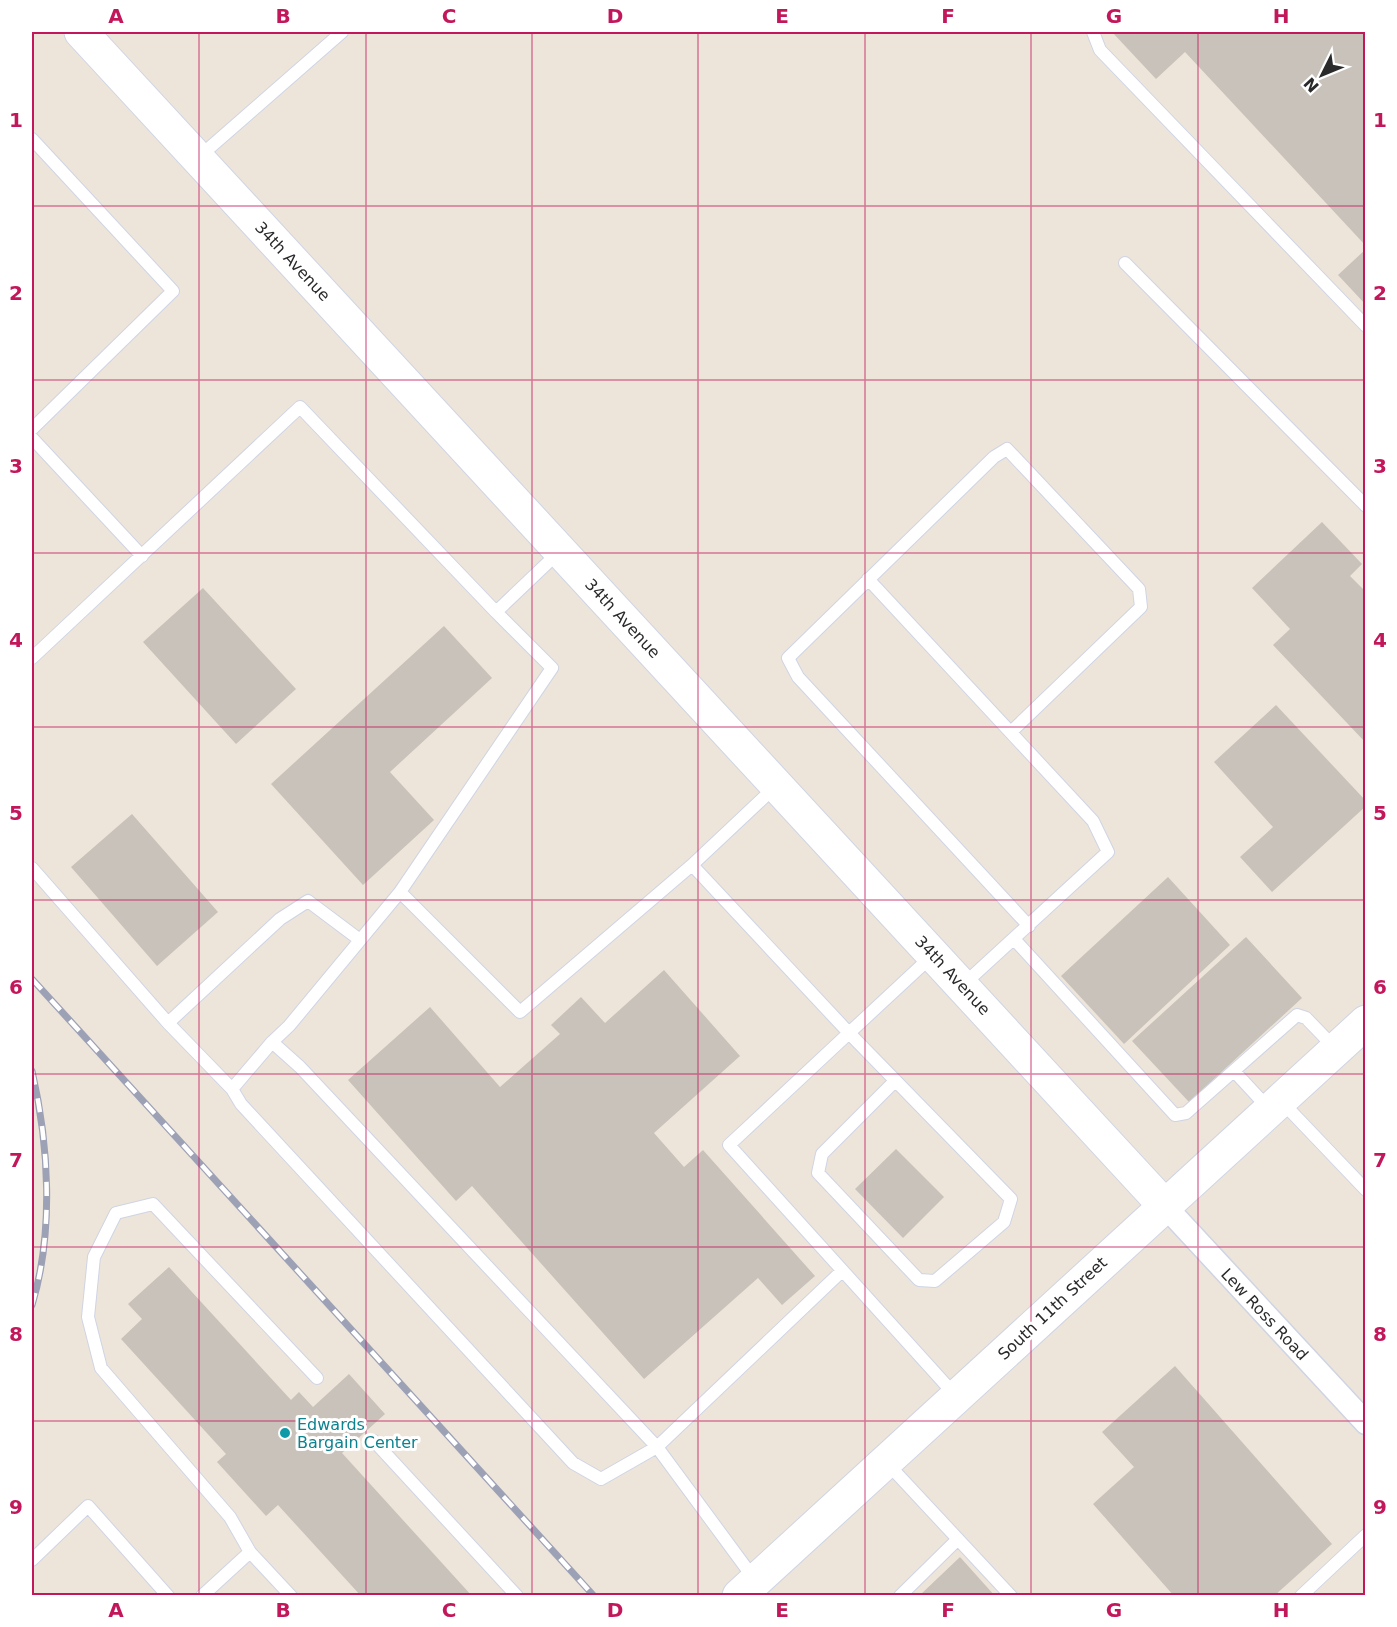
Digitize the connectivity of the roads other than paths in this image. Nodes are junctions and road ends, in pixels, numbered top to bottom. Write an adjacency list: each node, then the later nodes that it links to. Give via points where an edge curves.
1 (81, 32): 5 (street, 34th Avenue)
2 (342, 32): 5 (lane)
3 (1093, 32): 7 (lane, via 1100,50)
4 (32, 139): 8 (lane, via 173,291)
5 (198, 158): 11 (street, 34th Avenue)
6 (1125, 263): 10 (lane)
7 (1365, 326)
8 (32, 429)
9 (32, 438): 12 (lane)
10 (1365, 506)
11 (561, 551): 14 (lane); 17 (street, 34th Avenue)
12 (142, 556): 14 (lane, via 300,408); 15 (lane)
13 (868, 579): 16 (lane); 16 (lane, via 994,457 1007,449 1139,589 1141,607); 21 (lane, via 788,658 798,677)
14 (496, 612): 20 (lane, via 552,668)
15 (32, 658)
16 (1012, 731): 21 (lane, via 1094,821 1108,852)
17 (777, 785): 18 (lane); 24 (street, 34th Avenue)
18 (692, 865): 20 (lane, via 520,1012); 28 (lane)
19 (32, 868): 27 (lane)
20 (400, 892): 23 (lane)
21 (1029, 926): 22 (lane)
22 (1014, 939): 25 (lane); 31 (lane, via 1175,1115 1186,1113)
23 (360, 940): 27 (lane, via 308,901 280,919); 29 (lane)
24 (934, 954): 25 (street, 34th Avenue); 28 (lane)
25 (963, 985): 36 (street, 34th Avenue)
26 (1365, 1022): 30 (street, South 11th Street)
27 (168, 1023): 33 (lane)
28 (849, 1033): 32 (lane); 37 (lane, via 729,1145)
29 (272, 1042): 33 (lane); 42 (lane, via 300,1067)
30 (1336, 1049): 31 (lane, via 1306,1018 1297,1016); 34 (street, South 11th Street)
31 (1234, 1071): 34 (lane)
32 (895, 1081): 32 (lane, via 1011,1199 1005,1222 935,1281 919,1280 818,1173 822,1154)
33 (232, 1089): 42 (lane, via 241,1104 573,1464 601,1479)
34 (1275, 1105): 35 (lane); 36 (street, South 11th Street)
35 (1365, 1190)
36 (1164, 1205): 39 (street, South 11th Street); 40 (street, Lew Ross Road)
37 (842, 1270): 39 (lane); 42 (lane)
38 (316, 1378): 46 (lane, via 153,1204 116,1213 94,1257 88,1317 101,1368 230,1517)
39 (956, 1396): 43 (street, South 11th Street)
40 (1365, 1423)
41 (374, 1441): 52 (lane)
42 (657, 1448): 48 (lane)
43 (885, 1461): 45 (lane); 48 (street, South 11th Street)
44 (1365, 1535): 55 (lane)
45 (958, 1539): 53 (lane); 54 (lane)
46 (250, 1552): 50 (lane); 51 (lane)
47 (32, 1560): 49 (lane, via 88,1506)
48 (747, 1588)
49 (168, 1596)
50 (202, 1596)
51 (291, 1596)
52 (517, 1596)
53 (900, 1596)
54 (1011, 1596)
55 (1301, 1596)

